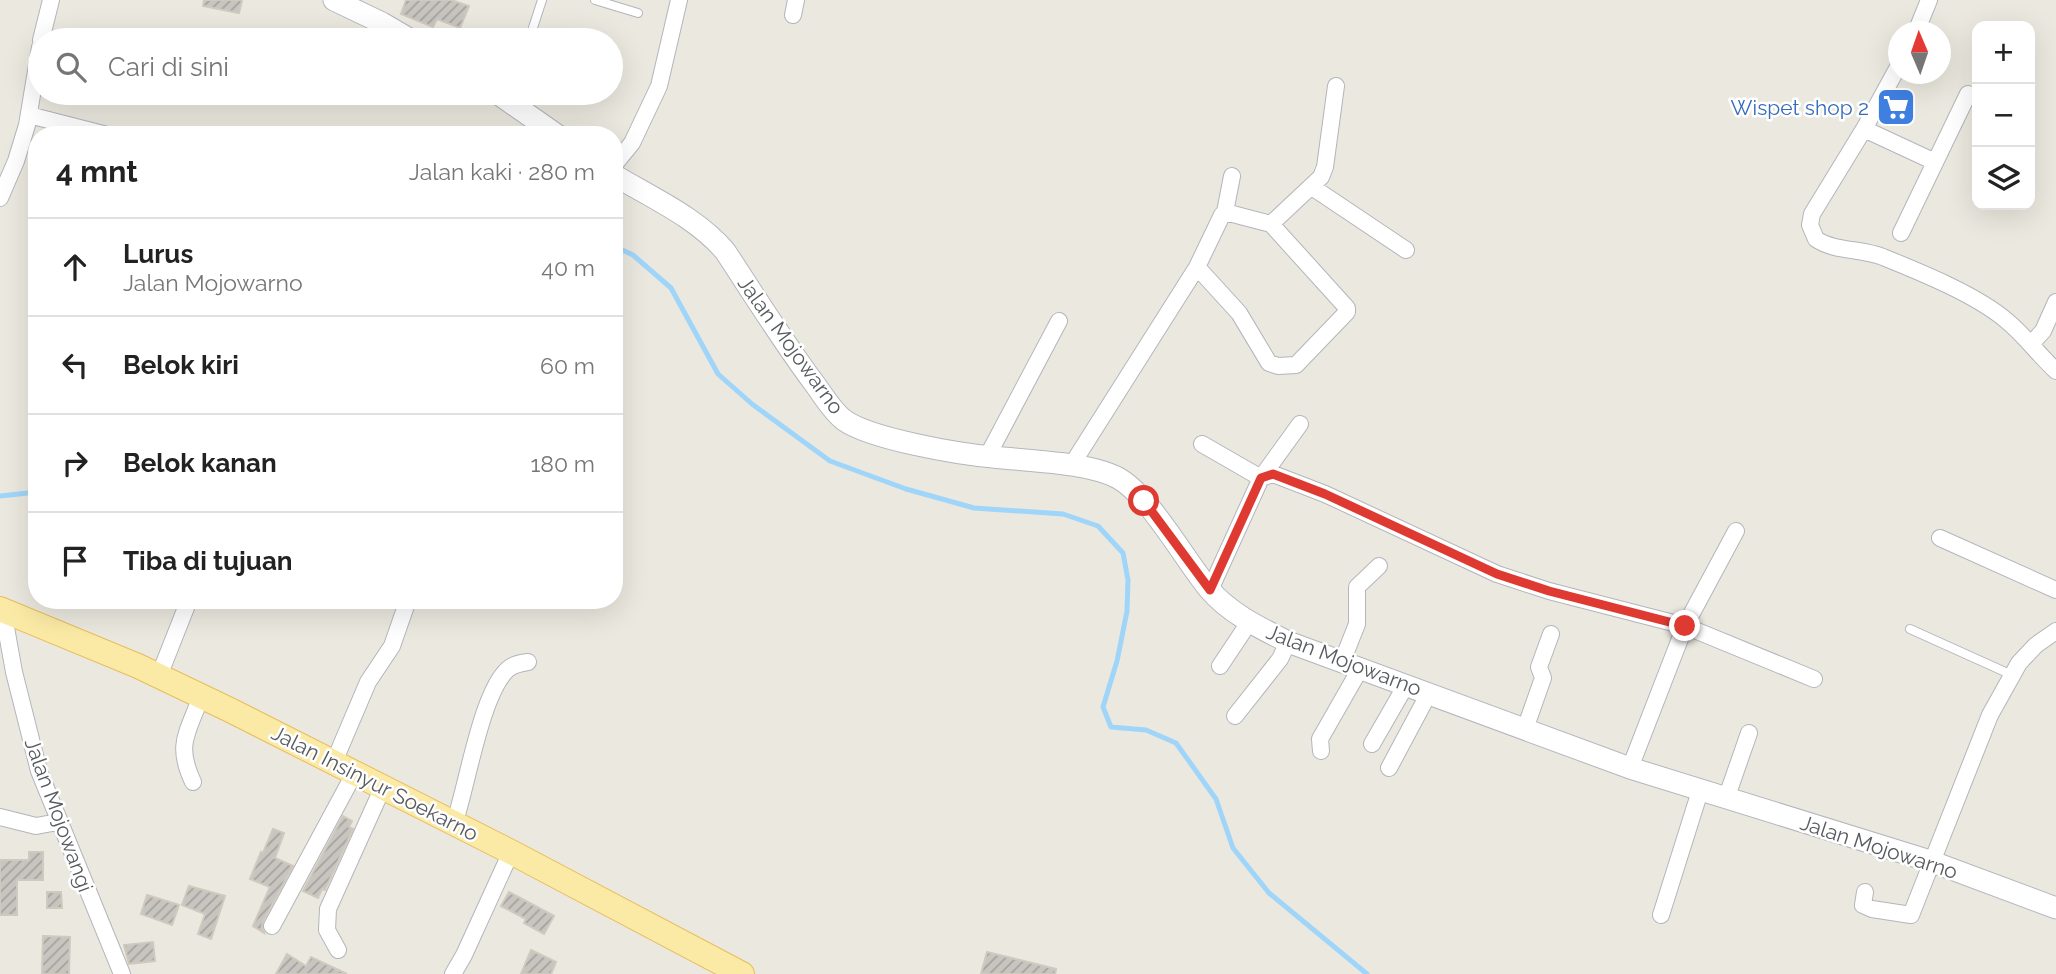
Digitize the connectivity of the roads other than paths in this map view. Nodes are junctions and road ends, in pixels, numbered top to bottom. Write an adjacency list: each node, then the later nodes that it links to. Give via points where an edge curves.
1 (51, 0): 9 (street)
2 (334, 0): 10 (street)
3 (542, 0): 11 (lane)
4 (594, 0): 7 (lane)
5 (679, 0): 21 (street, via 659,86)
6 (1929, 0): 8 (street)
7 (638, 13)
8 (1920, 21)
9 (44, 28)
10 (391, 28)
11 (533, 28)
12 (1889, 84): 20 (street)
13 (1336, 86): 25 (street, via 1325,167)
14 (1969, 94): 22 (street)
15 (31, 105): 17 (street)
16 (519, 105): 19 (street)
17 (29, 115): 18 (street); 26 (street)
18 (72, 126)
19 (546, 126)
20 (1864, 129): 22 (street); 35 (street, via 1812,214 1810,225 1816,239 1879,256 1944,284 2007,320)
21 (623, 154)
22 (1935, 162): 29 (street)
23 (1232, 176): 27 (street)
24 (623, 180): 39 (street, Jalan Mojowarno, via 713,236 843,419 900,440)
25 (1312, 187): 28 (street); 30 (street)
26 (0, 198)
27 (1225, 212): 28 (street); 31 (street)
28 (1270, 223): 31 (street, via 1347,308 1296,365 1269,363 1239,313)
29 (1900, 233)
30 (1406, 250)
31 (1196, 267): 40 (street)
32 (2056, 302): 34 (street)
33 (1059, 321): 39 (street)
34 (2049, 336): 35 (street)
35 (2031, 344): 36 (street)
36 (2056, 371)
37 (1300, 424): 41 (street)
38 (1202, 444): 41 (street)
39 (987, 457): 40 (street, Jalan Mojowarno)
40 (1071, 466): 45 (street, Jalan Mojowarno, via 1106,473 1131,486)
41 (1261, 478): 45 (street); 51 (street, via 1273,474 1325,494 1497,574)
42 (1736, 531): 51 (street)
43 (1940, 538): 46 (street)
44 (1379, 566): 58 (street, via 1357,587)
45 (1210, 590): 50 (street, Jalan Mojowarno)
46 (2056, 590)
47 (185, 609): 59 (street)
48 (405, 609): 70 (street, via 392,646 368,682)
49 (2, 610): 59 (main road, Jalan Insinyur Soekarno); 78 (street, Jalan Mojowangi, via 26,722)
50 (1250, 621): 55 (street, Jalan Mojowarno); 57 (street)
51 (1685, 626): 61 (street); 72 (street)
52 (1910, 629): 60 (lane)
53 (2056, 631): 60 (street, via 2027,653)
54 (1551, 634): 66 (street, via 1539,667 1544,678)
55 (1288, 642): 58 (street, Jalan Mojowarno); 65 (street)
56 (528, 662): 79 (street, via 506,670 488,701)
57 (1220, 666)
58 (1351, 666): 62 (street, Jalan Mojowarno); 69 (street, via 1320,739)
59 (159, 676): 64 (main road, Jalan Insinyur Soekarno)
60 (2012, 676): 81 (street, via 1990,715)
61 (1814, 679)
62 (1406, 685): 63 (street, Jalan Mojowarno); 68 (street)
63 (1429, 693): 66 (street, Jalan Mojowarno); 71 (street)
64 (201, 696): 70 (main road, Jalan Insinyur Soekarno); 73 (street, via 183,744 184,763)
65 (1235, 716)
66 (1525, 729): 72 (street, Jalan Mojowarno)
67 (1749, 733): 76 (street)
68 (1372, 744)
69 (1321, 751)
70 (344, 768): 74 (main road, Jalan Insinyur Soekarno); 85 (street)
71 (1389, 768)
72 (1630, 768): 75 (street, Jalan Mojowarno)
73 (193, 782)
74 (383, 787): 79 (main road, Jalan Insinyur Soekarno); 86 (street, via 328,909 327,930)
75 (1700, 791): 76 (street, Jalan Mojowarno); 84 (street)
76 (1726, 799): 81 (street, Jalan Mojowarno)
77 (0, 817): 78 (street, via 36,826)
78 (58, 822): 87 (street, Jalan Mojowangi)
79 (454, 824): 80 (main road, Jalan Insinyur Soekarno)
80 (511, 852): 88 (street); 89 (main road, Jalan Insinyur Soekarno)
81 (1930, 862): 82 (street, via 1911,915 1863,905); 83 (street, Jalan Mojowarno)
82 (1865, 892)
83 (2056, 908)
84 (1661, 915)
85 (272, 926)
86 (338, 950)
87 (122, 974)
88 (453, 974)
89 (742, 974)

